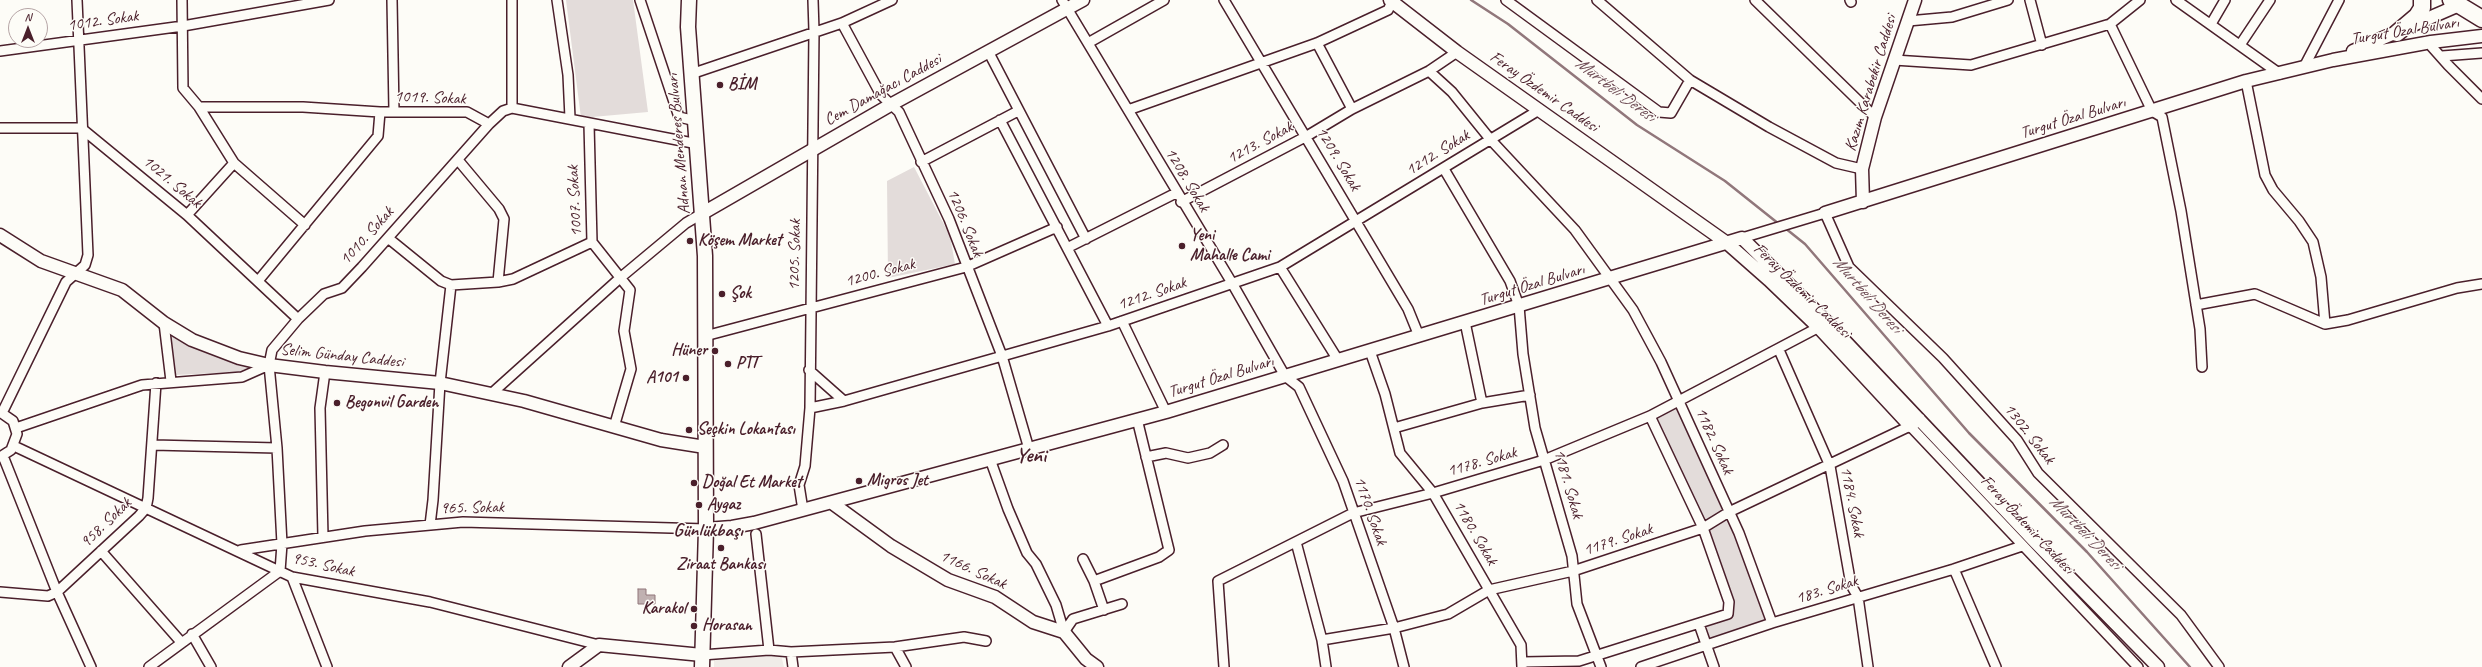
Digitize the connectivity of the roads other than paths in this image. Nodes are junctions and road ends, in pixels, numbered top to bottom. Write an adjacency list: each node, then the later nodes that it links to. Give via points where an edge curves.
1 (77, 0): 40 (street)
2 (182, 0): 35 (street)
3 (329, 0): 35 (street, 1012. Sokak)
4 (392, 0): 67 (street)
5 (512, 0): 63 (street)
6 (557, 0): 72 (street, via 568,75)
7 (640, 0): 74 (street, via 679,117)
8 (684, 0): 36 (main road, Adnan Menderes Bulvarı)
9 (688, 0): 36 (main road, Adnan Menderes Bulvarı)
10 (813, 0): 37 (street, 1205. Sokak)
11 (892, 0): 32 (street)
12 (1083, 0): 29 (street, Cem Damağacı Caddesi)
13 (1164, 0): 43 (street)
14 (1224, 0): 53 (street, 1209. Sokak)
15 (1506, 0): 58 (street, via 1659,112 1671,113)
16 (1597, 0): 58 (street)
17 (1755, 0): 71 (street)
18 (1916, 0): 31 (street, Kazım Karabekir Caddesi)
19 (2008, 0): 31 (street, via 1952,17)
20 (2030, 0): 44 (street)
21 (2140, 0): 33 (street)
22 (2176, 0): 34 (street)
23 (2225, 0): 34 (street)
24 (2270, 0): 45 (street)
25 (2339, 0): 54 (street)
26 (2422, 0): 38 (highway, via 2422,8 2417,16)
27 (1391, 1): 42 (street, via 1388,10); 48 (street, Feray Özdemir Caddesi)
28 (2459, 2): 30 (highway); 38 (street, Turgut Özal Bulvarı)
29 (1065, 4): 43 (street, 1208. Sokak); 47 (street, Cem Damağacı Caddesi)
30 (2482, 19)
31 (1908, 21): 51 (street, Kazım Karabekir Caddesi)
32 (842, 23): 37 (street); 61 (street, 1206. Sokak, via 881,95)
33 (2110, 24): 44 (street); 69 (street)
34 (2211, 24): 45 (street)
35 (183, 26): 40 (street, 1012. Sokak); 62 (street, via 183,88)
36 (688, 27): 56 (main road, Adnan Menderes Bulvarı)
37 (814, 31): 56 (street); 82 (street, 1205. Sokak)
38 (2397, 33): 52 (street, Turgut Özal Bulvarı)
39 (2482, 36): 41 (street, Turgut Özal Bulvarı)
40 (81, 40): 46 (street, 1012. Sokak); 78 (street)
41 (2431, 42): 50 (street, via 2432,47); 52 (street, Turgut Özal Bulvarı)
42 (1317, 43): 53 (street); 64 (street)
43 (1088, 44): 65 (street, 1208. Sokak)
44 (2042, 45): 51 (street, via 1971,65)
45 (2240, 45): 57 (street)
46 (0, 51)
47 (988, 51): 61 (street, Cem Damağacı Caddesi); 68 (street)
48 (1457, 52): 55 (street, 1213. Sokak); 66 (street, Feray Özdemir Caddesi)
49 (2482, 53): 50 (street)
50 (2442, 56): 60 (street)
51 (1894, 60): 71 (street, Kazım Karabekir Caddesi)
52 (2333, 60): 54 (street, Turgut Özal Bulvarı)
53 (1261, 62): 65 (street); 79 (street, 1209. Sokak)
54 (2304, 67): 57 (street, Turgut Özal Bulvarı)
55 (1429, 71): 64 (street, 1213. Sokak); 80 (street, 1182. Sokak, via 1452,92)
56 (692, 74): 74 (main road, Adnan Menderes Bulvarı)
57 (2280, 74): 59 (street, Turgut Özal Bulvarı)
58 (1690, 80): 87 (street, via 1836,163)
59 (2246, 81): 69 (street, Turgut Özal Bulvarı); 121 (street, via 2265,175 2273,190 2313,242 2321,277)
60 (2482, 99)
61 (892, 104): 82 (street, Cem Damağacı Caddesi); 84 (street, 1206. Sokak, via 899,112)
62 (199, 107): 70 (street, 1019. Sokak, via 303,107); 85 (street)
63 (512, 108): 72 (street); 75 (street, via 503,111)
64 (1352, 109): 79 (street, 1213. Sokak)
65 (1128, 110): 88 (street, 1208. Sokak)
66 (1539, 110): 80 (street, 1212. Sokak); 102 (street, Feray Özdemir Caddesi)
67 (394, 111): 70 (street, 1019. Sokak); 75 (street, 1019. Sokak, via 467,112)
68 (1018, 111): 73 (street); 100 (street)
69 (2152, 111): 90 (street, Turgut Özal Bulvarı); 114 (street, via 2162,117)
70 (380, 112): 95 (street, via 378,136)
71 (1875, 117): 87 (street, Kazım Karabekir Caddesi)
72 (570, 118): 76 (street)
73 (1000, 120): 84 (street); 96 (street)
74 (696, 121): 81 (main road, Adnan Menderes Bulvarı)
75 (489, 124): 83 (street, 1010. Sokak)
76 (589, 124): 81 (street); 101 (street, 1007. Sokak)
77 (0, 128): 78 (street)
78 (81, 128): 93 (street, 1021. Sokak); 106 (street, via 88,255 85,265)
79 (1306, 136): 89 (street, 1213. Sokak); 94 (street, 1209. Sokak)
80 (1490, 139): 86 (street, 1212. Sokak); 108 (street, 1182. Sokak, via 1575,230)
81 (698, 144): 91 (main road, Adnan Menderes Bulvarı)
82 (813, 150): 91 (street, Cem Damağacı Caddesi); 116 (street, 1205. Sokak)
83 (458, 160): 98 (street, 1010. Sokak); 110 (street, via 499,209 504,219)
84 (921, 162): 104 (street, 1206. Sokak, via 949,219)
85 (234, 163): 93 (street); 95 (street)
86 (1444, 169): 94 (street, 1212. Sokak); 115 (street, 1181. Sokak, via 1510,281)
87 (1862, 169): 90 (street, Kazım Karabekir Caddesi)
88 (1176, 193): 89 (street, 1208. Sokak); 100 (street)
89 (1181, 202): 111 (street, 1208. Sokak)
90 (1863, 202): 92 (street, Turgut Özal Bulvarı)
91 (703, 213): 107 (street, via 686,223); 124 (main road, Adnan Menderes Bulvarı)
92 (1825, 214): 99 (street); 225 (street, 1302. Sokak, via 1849,267 1943,358 2017,440 2038,472 2181,615)
93 (187, 215): 109 (street, 1021. Sokak)
94 (1356, 221): 105 (street, 1212. Sokak); 125 (street, 1209. Sokak, via 1408,309)
95 (305, 225): 109 (street)
96 (1057, 227): 103 (street); 104 (street, 1200. Sokak)
97 (0, 235): 106 (street, Selim Günday Caddesi, via 41,261)
98 (388, 238): 113 (street, via 441,281); 117 (street, 1010. Sokak, via 342,288 324,294)
99 (1742, 238): 102 (street, Turgut Özal Bulvarı); 122 (street)
100 (1086, 239): 103 (street)
101 (592, 242): 107 (street, 1007. Sokak); 110 (street, via 512,279)
102 (1727, 243): 108 (street, Turgut Özal Bulvarı); 122 (street, Feray Özdemir Caddesi)
103 (1069, 247): 123 (street)
104 (966, 267): 116 (street, 1200. Sokak); 128 (street, 1206. Sokak)
105 (1280, 267): 111 (street, 1212. Sokak); 129 (street)
106 (76, 274): 120 (street, Selim Günday Caddesi, via 122,290); 145 (street, via 66,282)
107 (620, 278): 138 (street); 149 (street, 1007. Sokak, via 630,290 624,331 631,369)
108 (1612, 278): 115 (street, Turgut Özal Bulvarı); 141 (street, 1182. Sokak, via 1633,310)
109 (258, 281): 117 (street, 1021. Sokak)
110 (498, 282): 113 (street)
111 (1232, 283): 118 (street, 1212. Sokak); 134 (street, 1208. Sokak)
112 (2482, 284): 121 (street, via 2457,288)
113 (451, 285): 137 (street)
114 (2196, 305): 121 (street, via 2255,294); 131 (street)
115 (1519, 306): 119 (street, Turgut Özal Bulvarı); 139 (street, 1181. Sokak)
116 (810, 308): 124 (street, 1200. Sokak); 132 (street, 1205. Sokak)
117 (298, 319): 130 (street, 1010. Sokak, via 272,350)
118 (1122, 322): 123 (street, 1212. Sokak); 144 (street)
119 (1465, 322): 125 (street, Turgut Özal Bulvarı); 142 (street)
120 (164, 323): 130 (street, Selim Günday Caddesi, via 215,350); 135 (street)
121 (2326, 324)
122 (1823, 325): 126 (street, 1178. Sokak); 148 (street)
123 (1108, 326): 128 (street, 1212. Sokak)
124 (705, 336): 155 (main road, Adnan Menderes Bulvarı)
125 (1419, 336): 127 (street, Turgut Özal Bulvarı)
126 (1779, 350): 141 (street, 1178. Sokak); 162 (street, 1184. Sokak)
127 (1370, 351): 129 (street, Turgut Özal Bulvarı); 151 (street, 1180. Sokak)
128 (1002, 356): 140 (street, 1212. Sokak); 157 (street, 1206. Sokak)
129 (1338, 360): 134 (street, Turgut Özal Bulvarı)
130 (269, 365): 133 (street, Selim Günday Caddesi); 135 (street, via 242,377); 156 (street)
131 (2202, 367)
132 (809, 370): 140 (street); 143 (street, 1205. Sokak)
133 (325, 372): 137 (street, Selim Günday Caddesi); 173 (street, via 320,415)
134 (1285, 376): 144 (street, Turgut Özal Bulvarı); 168 (street, 1170. Sokak, via 1299,387 1343,482)
135 (172, 381): 136 (street)
136 (156, 383): 150 (street, via 142,385); 152 (street, 958. Sokak)
137 (440, 383): 138 (street, Selim Günday Caddesi); 169 (street, via 434,500)
138 (491, 394): 149 (street, Selim Günday Caddesi)
139 (1530, 395): 142 (street); 161 (street, 1181. Sokak, via 1535,428)
140 (844, 401): 143 (street, 1212. Sokak)
141 (1680, 402): 146 (street, 1178. Sokak); 167 (street, 1182. Sokak)
142 (1482, 403): 151 (street)
143 (810, 408): 166 (street, 1205. Sokak, via 805,466 799,485)
144 (1166, 412): 147 (street, Turgut Özal Bulvarı)
145 (1, 413): 150 (street, via 8,416)
146 (1650, 416): 161 (street, 1178. Sokak); 171 (street)
147 (1137, 419): 157 (street, Turgut Özal Bulvarı); 159 (street)
148 (1915, 422): 162 (street, 1179. Sokak); 176 (street, Feray Özdemir Caddesi); 224 (street)
149 (614, 427): 155 (street, Selim Günday Caddesi, via 661,440)
150 (16, 428): 154 (street)
151 (1394, 428): 163 (street, 1180. Sokak, via 1400,453)
152 (152, 445): 156 (street); 165 (street, 958. Sokak)
153 (1223, 445): 159 (street, via 1210,453 1188,458 1166,453)
154 (14, 446): 158 (street); 165 (street, 953. Sokak)
155 (705, 447): 170 (main road, Adnan Menderes Bulvarı)
156 (277, 448): 175 (street)
157 (1029, 449): 160 (street, Turgut Özal Bulvarı)
158 (1, 456): 187 (street)
159 (1146, 457): 184 (street, via 1169,550 1159,557)
160 (990, 459): 164 (street, Turgut Özal Bulvarı); 194 (street, via 1027,553 1036,564 1056,605)
161 (1544, 460): 163 (street, 1178. Sokak); 182 (street, 1181. Sokak)
162 (1830, 466): 167 (street, 1179. Sokak); 188 (street, 1184. Sokak, via 1851,585)
163 (1433, 493): 168 (street, 1178. Sokak); 185 (street, 1180. Sokak)
164 (832, 503): 166 (street, Turgut Özal Bulvarı); 194 (street, 1166. Sokak, via 891,546 948,580 995,597 1033,622)
165 (146, 508): 177 (street, 953. Sokak); 178 (street, 958. Sokak)
166 (802, 510): 170 (street, Turgut Özal Bulvarı, via 732,527)
167 (1729, 512): 171 (street, 1179. Sokak); 191 (street, 1182. Sokak)
168 (1353, 513): 174 (street, 1178. Sokak); 193 (street, 1170. Sokak)
169 (430, 525): 170 (street, 965. Sokak, via 463,522); 173 (street, 965. Sokak)
170 (706, 528): 205 (main road, Adnan Menderes Bulvarı)
171 (1703, 528): 182 (street, 1179. Sokak); 192 (street, via 1729,609 1728,614)
172 (756, 534): 202 (street)
173 (323, 537): 175 (street, 965. Sokak)
174 (1296, 542): 196 (street); 215 (street, 1178. Sokak, via 1218,581)
175 (282, 544): 177 (street, 965. Sokak); 181 (street)
176 (2022, 546): 180 (street, 183. Sokak); 223 (street, Feray Özdemir Caddesi)
177 (241, 550): 181 (street, 953. Sokak)
178 (100, 551): 187 (street, 958. Sokak); 198 (street)
179 (1084, 559): 184 (street)
180 (1954, 569): 188 (street, 183. Sokak); 222 (street)
181 (280, 571): 183 (street, 953. Sokak); 195 (street)
182 (1574, 571): 185 (street, 1179. Sokak); 204 (street, 1181. Sokak, via 1577,604)
183 (292, 577): 199 (street, 953. Sokak, via 430,602); 211 (street)
184 (1094, 581): 190 (street)
185 (1489, 590): 193 (street, 1179. Sokak, via 1448,614); 206 (street, 1180. Sokak, via 1521,645)
186 (0, 592): 187 (street, via 48,596)
187 (57, 592): 208 (street)
188 (1858, 597): 191 (street, 183. Sokak); 221 (street, 1184. Sokak)
189 (1122, 604): 190 (street)
190 (1104, 610): 194 (street, via 1073,619)
191 (1772, 623): 201 (street, 183. Sokak)
192 (1699, 624): 201 (street); 204 (street)
193 (1394, 628): 196 (street, 1179. Sokak); 217 (street, 1170. Sokak)
194 (1064, 632): 214 (street, via 1086,659)
195 (192, 634): 198 (street); 210 (street)
196 (1322, 640): 216 (street)
197 (986, 641): 200 (street, via 964,637)
198 (181, 642): 209 (street)
199 (599, 646): 205 (street); 207 (street)
200 (895, 646): 203 (street); 213 (street)
201 (1706, 646): 219 (street, 183. Sokak); 220 (street)
202 (769, 650): 203 (street); 205 (street)
203 (791, 652): 212 (street)
204 (1596, 655): 206 (street, via 1579,661); 218 (street, 1181. Sokak)
205 (702, 661)
206 (1522, 664)
207 (573, 666)
208 (91, 667)
209 (149, 667)
210 (211, 667)
211 (326, 667)
212 (793, 667)
213 (906, 667)
214 (1097, 667)
215 (1224, 667)
216 (1326, 667)
217 (1404, 667)
218 (1601, 667)
219 (1641, 667)
220 (1714, 667)
221 (1868, 667)
222 (1996, 667)
223 (2138, 667)
224 (2158, 667)
225 (2219, 667)

